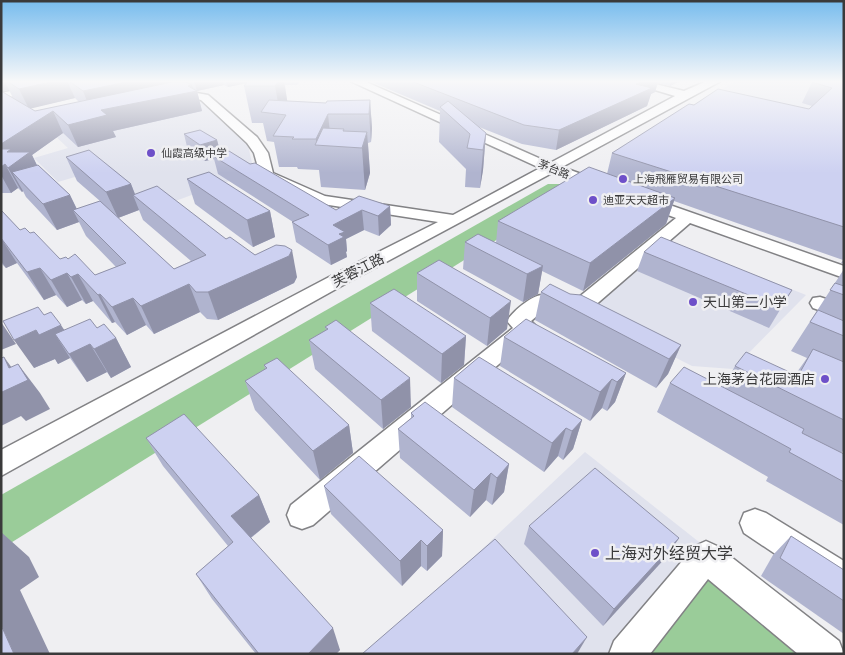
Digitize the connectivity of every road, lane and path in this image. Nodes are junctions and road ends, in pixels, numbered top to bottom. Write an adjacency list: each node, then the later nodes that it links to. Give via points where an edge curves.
1 (220, 112): 8 (street, via 252,140 261,153 266,175 321,200)
2 (424, 112): 4 (street, 茅台路)
3 (655, 112): 4 (street, 芙蓉江路)
4 (551, 168): 5 (street, 茅台路); 8 (street, 芙蓉江路)
5 (612, 190)
6 (631, 197): 7 (street)
7 (687, 217): 9 (street); 13 (street, via 570,316 543,301 536,306 517,321 527,328)
8 (455, 220): 12 (street, 芙蓉江路, via 338,280)
9 (844, 272)
10 (820, 303): 11 (street)
11 (844, 312)
12 (1, 464)
13 (302, 515)
14 (755, 523): 15 (street)
15 (844, 580)
16 (628, 654): 17 (street, via 706,557)
17 (826, 654)

